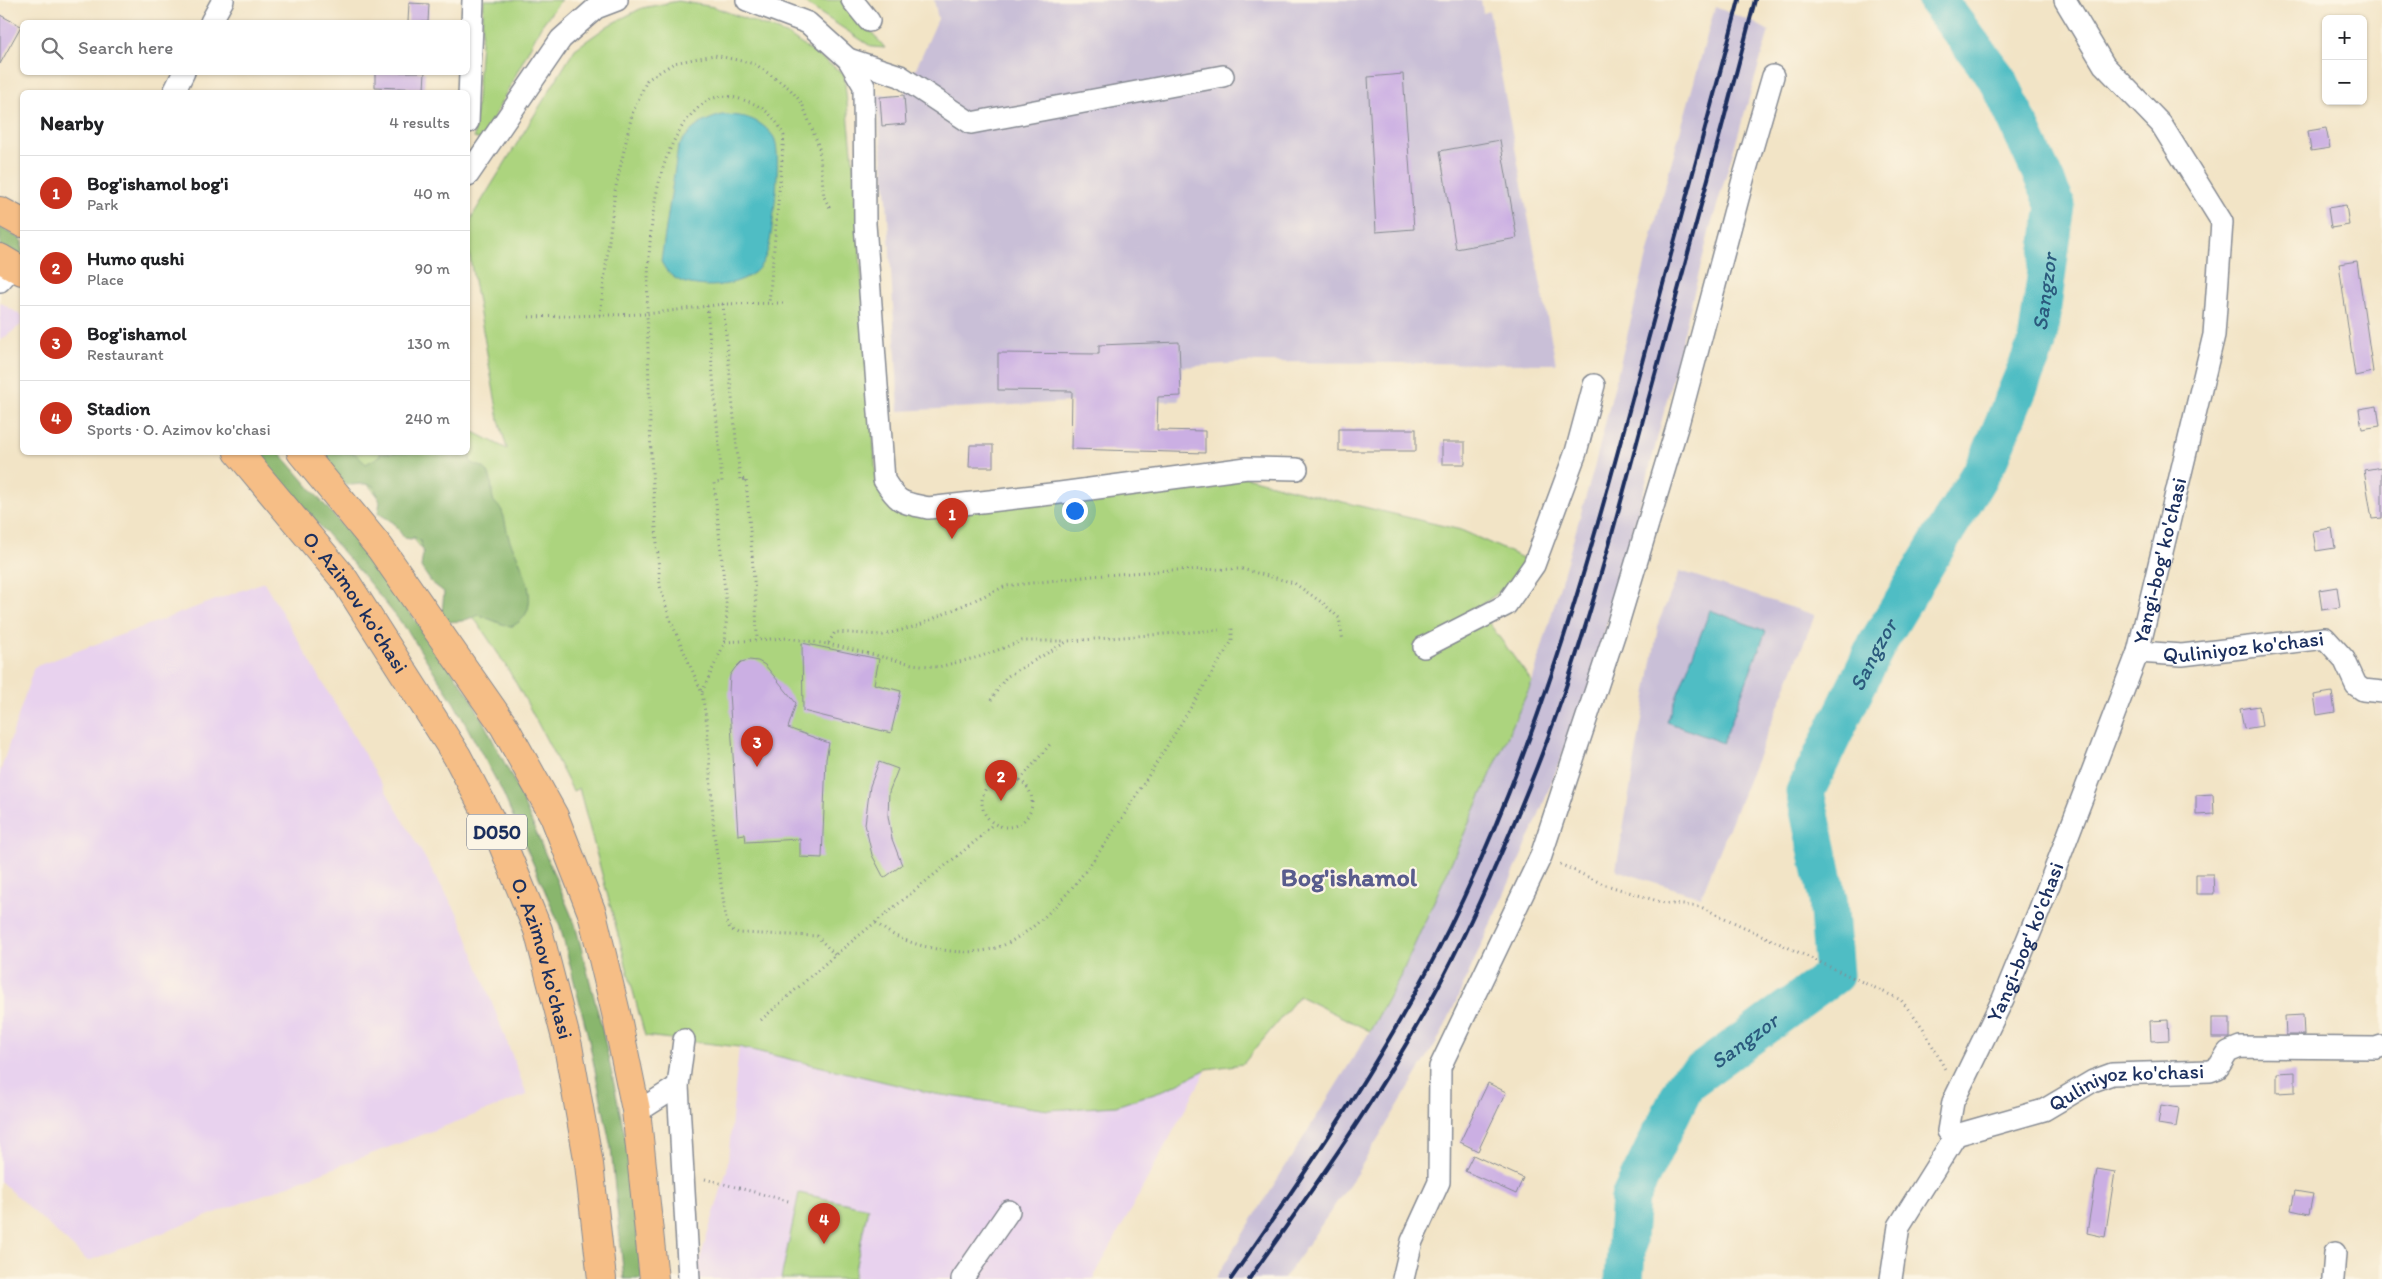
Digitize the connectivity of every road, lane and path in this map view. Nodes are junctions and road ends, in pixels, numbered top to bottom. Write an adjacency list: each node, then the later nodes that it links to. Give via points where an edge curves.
1 (223, 0): 7 (street)
2 (473, 0): 10 (street)
3 (617, 0): 17 (street, via 596,8 561,39)
4 (747, 0): 9 (street, via 808,23)
5 (852, 0): 8 (street)
6 (2065, 0): 40 (street, Yangi-bog' ko'chasi, via 2104,65 2161,124 2222,222 2214,335)
7 (212, 20)
8 (869, 21)
9 (848, 59): 13 (street, via 900,76 971,123); 31 (street, via 864,86 865,224 884,480 896,499 928,508 1247,468)
10 (470, 73)
11 (182, 75): 15 (street)
12 (470, 75): 16 (street)
13 (1223, 76)
14 (1773, 76): 47 (street, via 1678,424 1618,623)
15 (175, 90)
16 (469, 90)
17 (470, 172)
18 (831, 210): 26 (path, via 824,197 819,147 802,103 789,88 755,64 714,55 674,63 647,80 632,114 615,191)
19 (0, 211): 20 (main road)
20 (20, 222)
21 (769, 303): 22 (path); 23 (path); 25 (path, via 784,136 778,121 764,110 746,100 724,95 707,100 690,116 668,151 658,188 649,256)
22 (783, 303)
23 (723, 304): 24 (path); 34 (path, via 740,480 746,479)
24 (707, 306): 25 (path); 36 (path, via 722,482 714,483 727,610)
25 (647, 314): 26 (path); 42 (path, via 650,458 660,586 670,619)
26 (600, 315): 27 (path)
27 (529, 317)
28 (1594, 385): 39 (street, via 1576,452 1534,565 1506,605)
29 (241, 455): 61 (main road, O. Azimov ko'chasi / D050, via 344,579 457,756 500,838 538,930 568,1046 589,1164)
30 (303, 455): 55 (main road, D050, via 380,548 499,717 554,816 592,914)
31 (1297, 469)
32 (1232, 627): 48 (path, via 1232,641 1113,833 1072,887 1038,924 1007,943 968,953 898,937)
33 (1219, 630): 35 (path)
34 (757, 640): 36 (path); 38 (path, via 788,638)
35 (1068, 641): 38 (path, via 1022,641 979,657 938,667); 43 (path, via 1006,677)
36 (726, 642): 42 (path)
37 (1343, 642): 38 (path, via 1338,618 1324,604 1294,583 1242,569 1131,573 1006,586 917,626 883,635 835,632)
38 (828, 644)
39 (1424, 647)
40 (2138, 652): 41 (street, Quliniyoz ko'chasi, via 2182,655 2326,638 2344,659 2356,685 2363,690); 54 (street, Yangi-bog' ko'chasi, via 2003,999)
41 (2382, 692)
42 (702, 693): 49 (path, via 714,834 730,929 738,933 817,936)
43 (991, 700)
44 (1052, 742): 45 (path)
45 (1020, 780): 46 (path, via 1003,777 988,785 981,801 982,810); 46 (path, via 1031,794 1032,803 1026,819 1010,828)
46 (993, 824): 48 (path)
47 (1541, 856): 54 (path, via 1602,884 1664,903 1701,907 1901,1000 1923,1028); 65 (street, via 1440,1067 1439,1182 1412,1241)
48 (876, 923): 49 (path)
49 (835, 956): 50 (path)
50 (761, 1020)
51 (684, 1040): 53 (street)
52 (2382, 1046): 56 (street, Quliniyoz ko'chasi, via 2240,1047 2228,1052 2218,1068 2210,1071 2112,1074 2092,1081 2044,1110)
53 (678, 1086): 55 (street); 57 (street)
54 (1958, 1091): 56 (street, Yangi-bog' ko'chasi, via 1948,1131)
55 (636, 1110): 62 (main road, D050)
56 (1956, 1135): 66 (street, via 1899,1226)
57 (685, 1173): 58 (path); 63 (street)
58 (792, 1202)
59 (1009, 1211): 64 (street)
60 (2334, 1253): 67 (street)
61 (602, 1279)
62 (654, 1279)
63 (689, 1279)
64 (962, 1279)
65 (1403, 1279)
66 (1891, 1279)
67 (2332, 1279)

